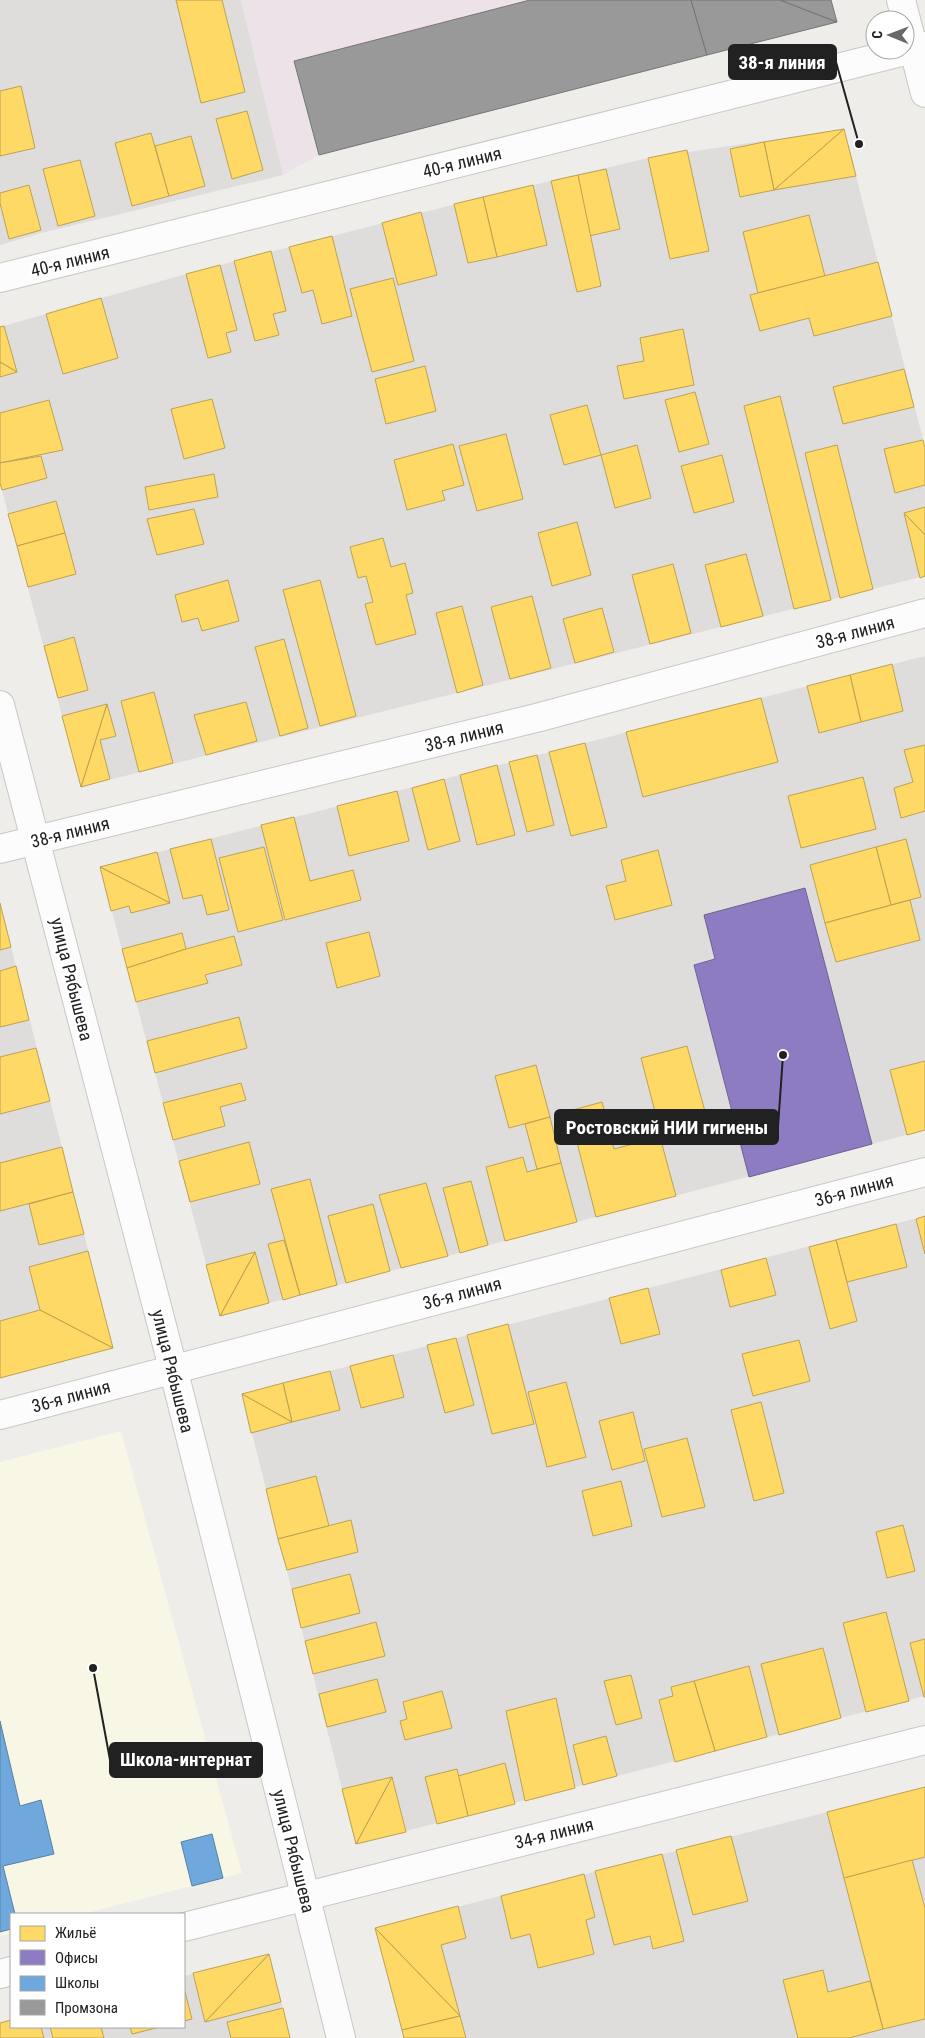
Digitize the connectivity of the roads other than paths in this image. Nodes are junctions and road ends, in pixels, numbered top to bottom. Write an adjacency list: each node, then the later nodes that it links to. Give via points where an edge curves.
1 (901, 0): 2 (street)
2 (919, 48): 3 (street); 4 (street, 40-я линия)
3 (925, 93)
4 (0, 278)
5 (925, 613): 7 (street, 38-я линия, via 540,717)
6 (0, 705): 7 (street, улица Рябышева)
7 (36, 840): 8 (street, 38-я линия); 10 (street, улица Рябышева)
8 (0, 849)
9 (925, 1172): 10 (street, 36-я линия)
10 (173, 1368): 11 (street, 36-я линия); 13 (street, улица Рябышева)
11 (0, 1415)
12 (925, 1740): 13 (street, 34-я линия)
13 (305, 1896): 14 (street, 34-я линия); 15 (street, улица Рябышева)
14 (185, 1927)
15 (341, 2038)

